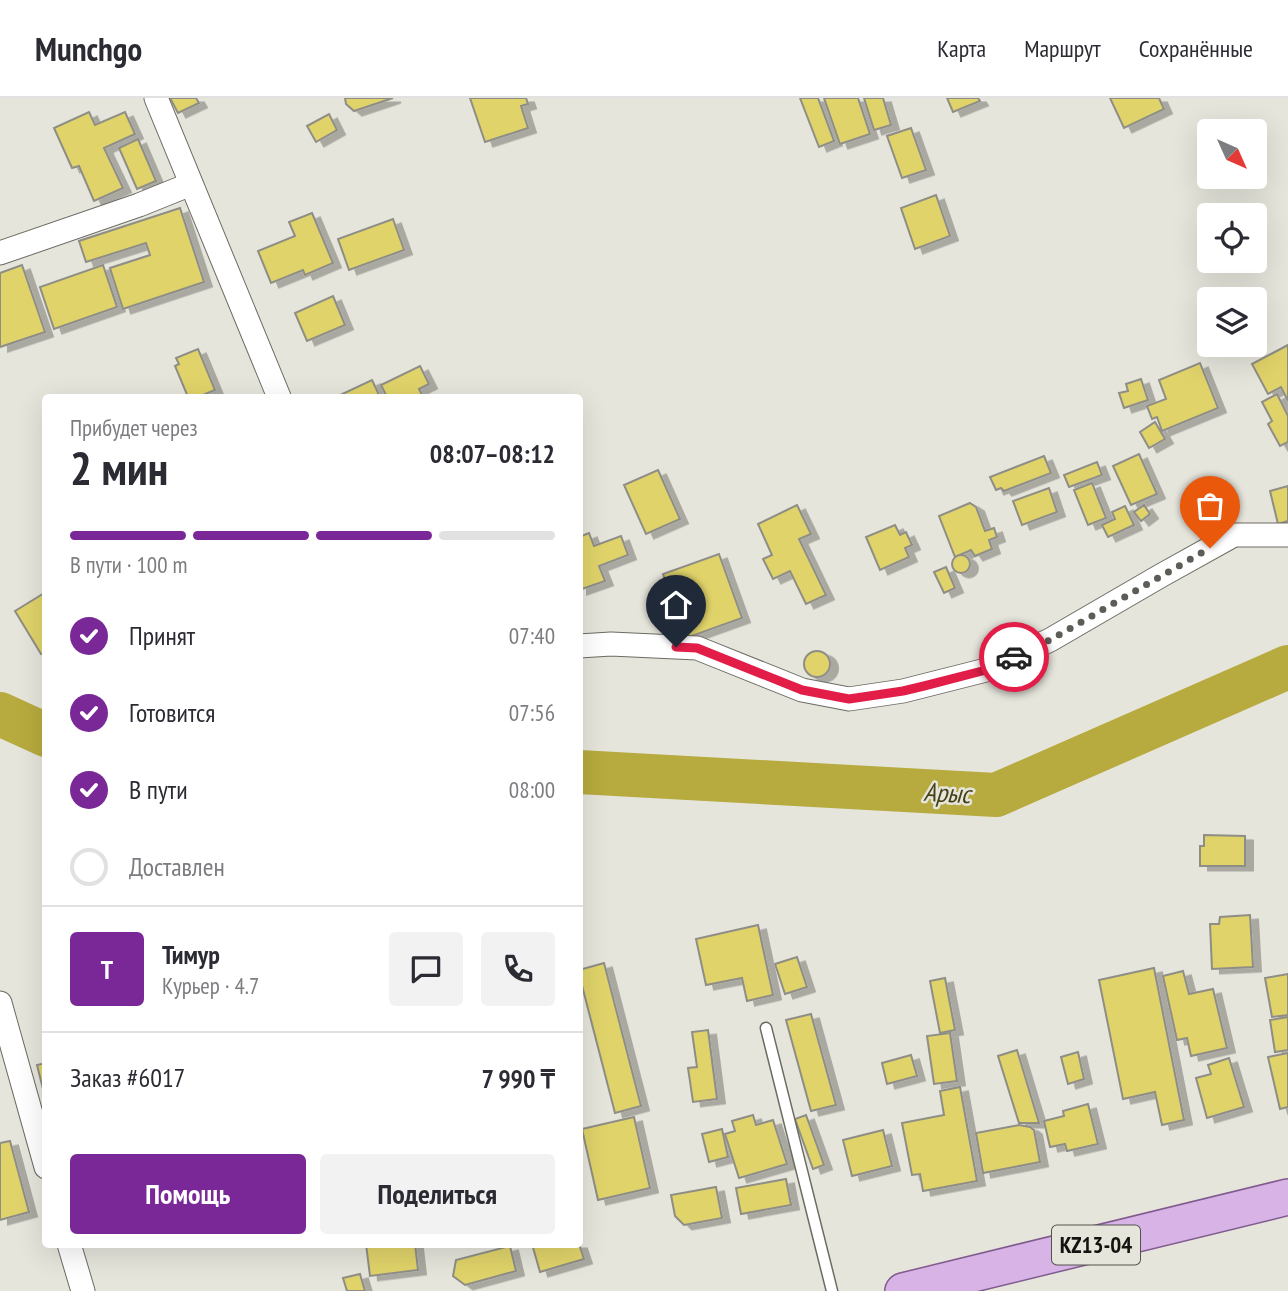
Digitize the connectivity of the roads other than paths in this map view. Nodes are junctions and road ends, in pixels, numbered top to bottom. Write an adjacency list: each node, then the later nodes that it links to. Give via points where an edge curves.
1 (156, 98): 2 (street)
2 (191, 184): 3 (street); 4 (street)
3 (0, 253)
4 (278, 394)
5 (1288, 535): 6 (street, via 1234,535 1050,640 986,670 903,691 849,699 802,690 697,648)
6 (583, 646)
7 (0, 1003): 9 (street)
8 (765, 1028): 14 (lane)
9 (42, 1154)
10 (1288, 1197): 12 (main road, KZ13-04)
11 (70, 1248): 13 (street)
12 (909, 1290)
13 (83, 1291)
14 (832, 1291)

